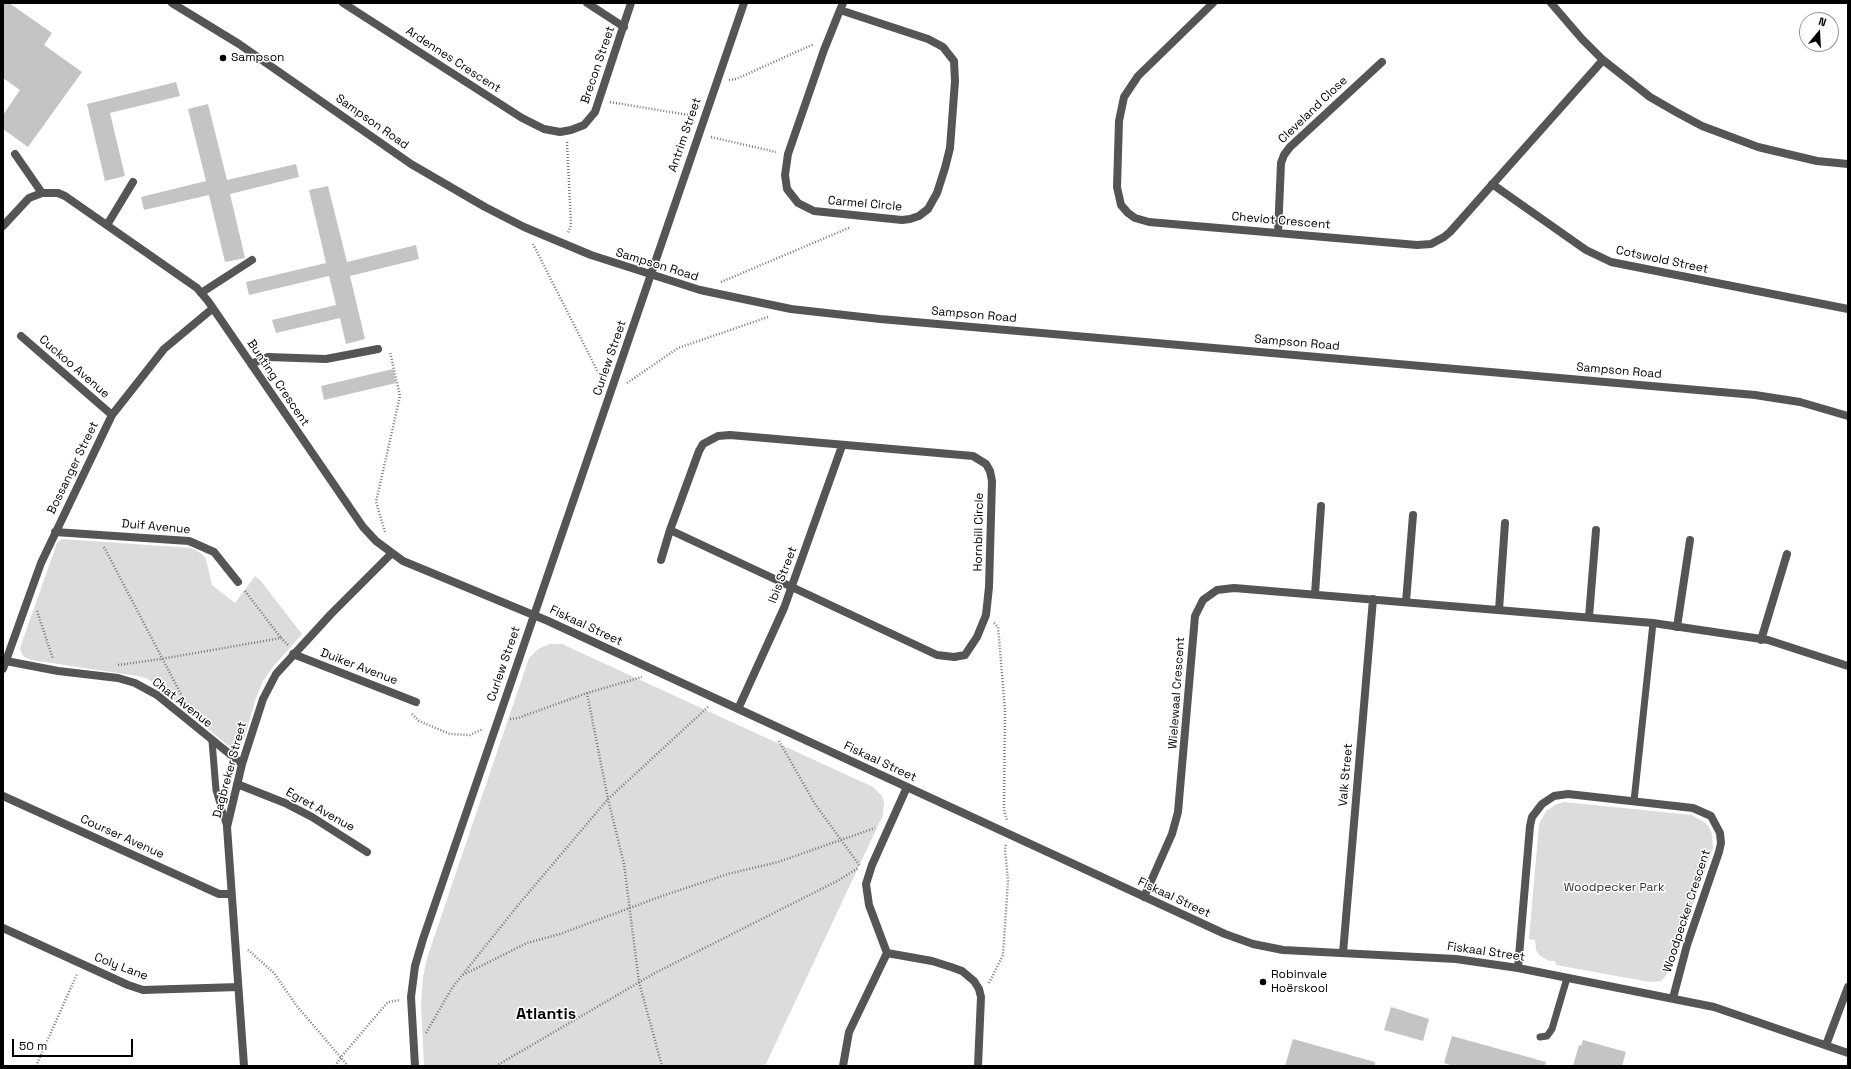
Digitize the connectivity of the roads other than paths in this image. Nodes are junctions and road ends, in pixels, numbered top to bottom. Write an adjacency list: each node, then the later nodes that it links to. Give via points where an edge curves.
1 (172, 3): 22 (street, Sampson Road, via 239,44 411,164 485,207 564,245 618,266)
2 (343, 3): 12 (street, Ardennes Crescent, via 522,118)
3 (587, 3): 9 (street)
4 (631, 3): 9 (street, Brecon Street)
5 (744, 3): 22 (street, Antrim Street)
6 (1213, 3): 20 (street, Cheviot Crescent, via 1138,76 1124,97 1119,121 1118,198 1128,214 1149,222)
7 (1551, 3): 10 (street)
8 (842, 7): 8 (street, Carmel Circle, via 928,39 943,47 954,61 950,148 937,193 928,209 919,216 902,220 814,211 801,206 792,198 787,188 785,175 788,154 827,42)
9 (624, 28): 12 (street, Brecon Street, via 599,101 590,119 584,125 566,132)
10 (1603, 60): 14 (street, via 1650,97 1730,138 1787,155); 16 (street, Cheviot Crescent)
11 (1382, 62): 20 (street, Cleveland Close, via 1284,155 1281,163)
12 (554, 131)
13 (15, 154): 17 (street)
14 (1848, 164)
15 (133, 182): 18 (street)
16 (1492, 184): 20 (street, Cheviot Crescent, via 1450,232 1431,244 1417,245); 25 (street, Cotswold Street, via 1586,250 1611,262)
17 (42, 193): 18 (street, Bunting Crescent, via 50,192 65,196); 19 (street, via 29,198)
18 (107, 225): 23 (street, Bunting Crescent)
19 (3, 226)
20 (1278, 233)
21 (252, 260): 23 (street)
22 (650, 275): 30 (street, Sampson Road, via 700,290 791,309 880,319 1755,395 1800,402); 48 (street, Curlew Street)
23 (202, 293): 24 (street, Bunting Crescent)
24 (212, 309): 28 (street, Bunting Crescent); 29 (street, Bossanger Street, via 164,349)
25 (1848, 309)
26 (21, 336): 29 (street, Cuckoo Avenue)
27 (378, 349): 28 (street, via 326,359 268,357)
28 (251, 364): 39 (street, Bunting Crescent, via 351,512)
29 (112, 415): 37 (street, Bossanger Street)
30 (1848, 416)
31 (842, 446): 35 (street, Hornbill Circle, via 730,435 710,438 699,451); 43 (street, Ibis Street); 43 (street, Hornbill Circle, via 973,456 986,464 992,481 990,587 986,616 977,638 965,654 947,657 930,652)
32 (1321, 506): 44 (street)
33 (1414, 515): 46 (street)
34 (1505, 523): 47 (street)
35 (670, 530): 41 (street, Hornbill Circle); 43 (street, Hornbill Circle)
36 (1596, 530): 49 (street)
37 (55, 532): 42 (street, Duif Avenue, via 180,540 198,544 214,552); 54 (street, Bossanger Street, via 41,562)
38 (1690, 540): 51 (street)
39 (391, 554): 48 (street, Bunting Crescent, via 415,567); 53 (street, Dagbreker Street)
40 (1787, 554): 52 (street)
41 (660, 560)
42 (238, 582)
43 (792, 586): 58 (street, Ibis Street)
44 (1314, 594): 45 (street, Wielewaal Crescent); 68 (street, Wielewaal Crescent, via 1226,588 1210,594 1198,608 1194,626 1178,812 1172,834)
45 (1373, 599): 46 (street, Wielewaal Crescent); 71 (street, Valk Street)
46 (1406, 602): 47 (street, Wielewaal Crescent)
47 (1500, 610): 49 (street, Wielewaal Crescent)
48 (534, 615): 58 (street, Fiskaal Street); 81 (street, Curlew Street, via 415,966 411,997)
49 (1589, 617): 50 (street, Wielewaal Crescent)
50 (1653, 623): 51 (street, Wielewaal Crescent); 64 (lane)
51 (1677, 626): 52 (street, Wielewaal Crescent)
52 (1761, 640): 55 (street, Wielewaal Crescent)
53 (293, 654): 57 (street, Duiker Avenue); 60 (street, Dagbreker Street, via 269,686)
54 (6, 661): 56 (street, Bossanger Street); 59 (street, Chat Avenue, via 122,679 146,688)
55 (1848, 666)
56 (3, 669)
57 (416, 702)
58 (738, 709): 62 (street, Fiskaal Street)
59 (212, 741): 60 (street, Chat Avenue); 65 (lane, via 216,790)
60 (242, 764): 61 (street, Dagbreker Street)
61 (237, 784): 65 (street, Dagbreker Street); 66 (street, Egret Avenue, via 312,817)
62 (907, 788): 68 (street, Fiskaal Street); 70 (street, via 867,879 867,895)
63 (3, 796): 67 (street, Courser Avenue, via 219,894)
64 (1634, 801): 72 (street, Woodpecker Crescent, via 1561,794 1548,799 1536,810 1530,826); 76 (street, Woodpecker Crescent, via 1693,808 1704,812 1710,816 1720,833 1719,852 1687,945)
65 (227, 827): 67 (street, Dagbreker Street)
66 (367, 852)
67 (232, 894): 74 (street, Dagbreker Street)
68 (1144, 897): 71 (street, Fiskaal Street, via 1253,944 1283,950)
69 (3, 928): 74 (street, Coly Lane, via 143,990)
70 (887, 952): 82 (street, via 848,1032); 83 (street, via 932,961 962,971 974,981 979,988 980,997)
71 (1344, 953): 72 (street, Fiskaal Street, via 1456,959)
72 (1518, 968): 73 (street, Fiskaal Street)
73 (1567, 978): 76 (street, Fiskaal Street); 77 (lane, via 1552,1029 1547,1036)
74 (238, 987): 80 (street, Dagbreker Street)
75 (1848, 987): 78 (street)
76 (1673, 998): 78 (street, Fiskaal Street, via 1714,1007)
77 (1540, 1037)
78 (1826, 1045): 79 (street, Fiskaal Street)
79 (1848, 1053)
80 (244, 1066)
81 (415, 1066)
82 (843, 1066)
83 (978, 1066)

